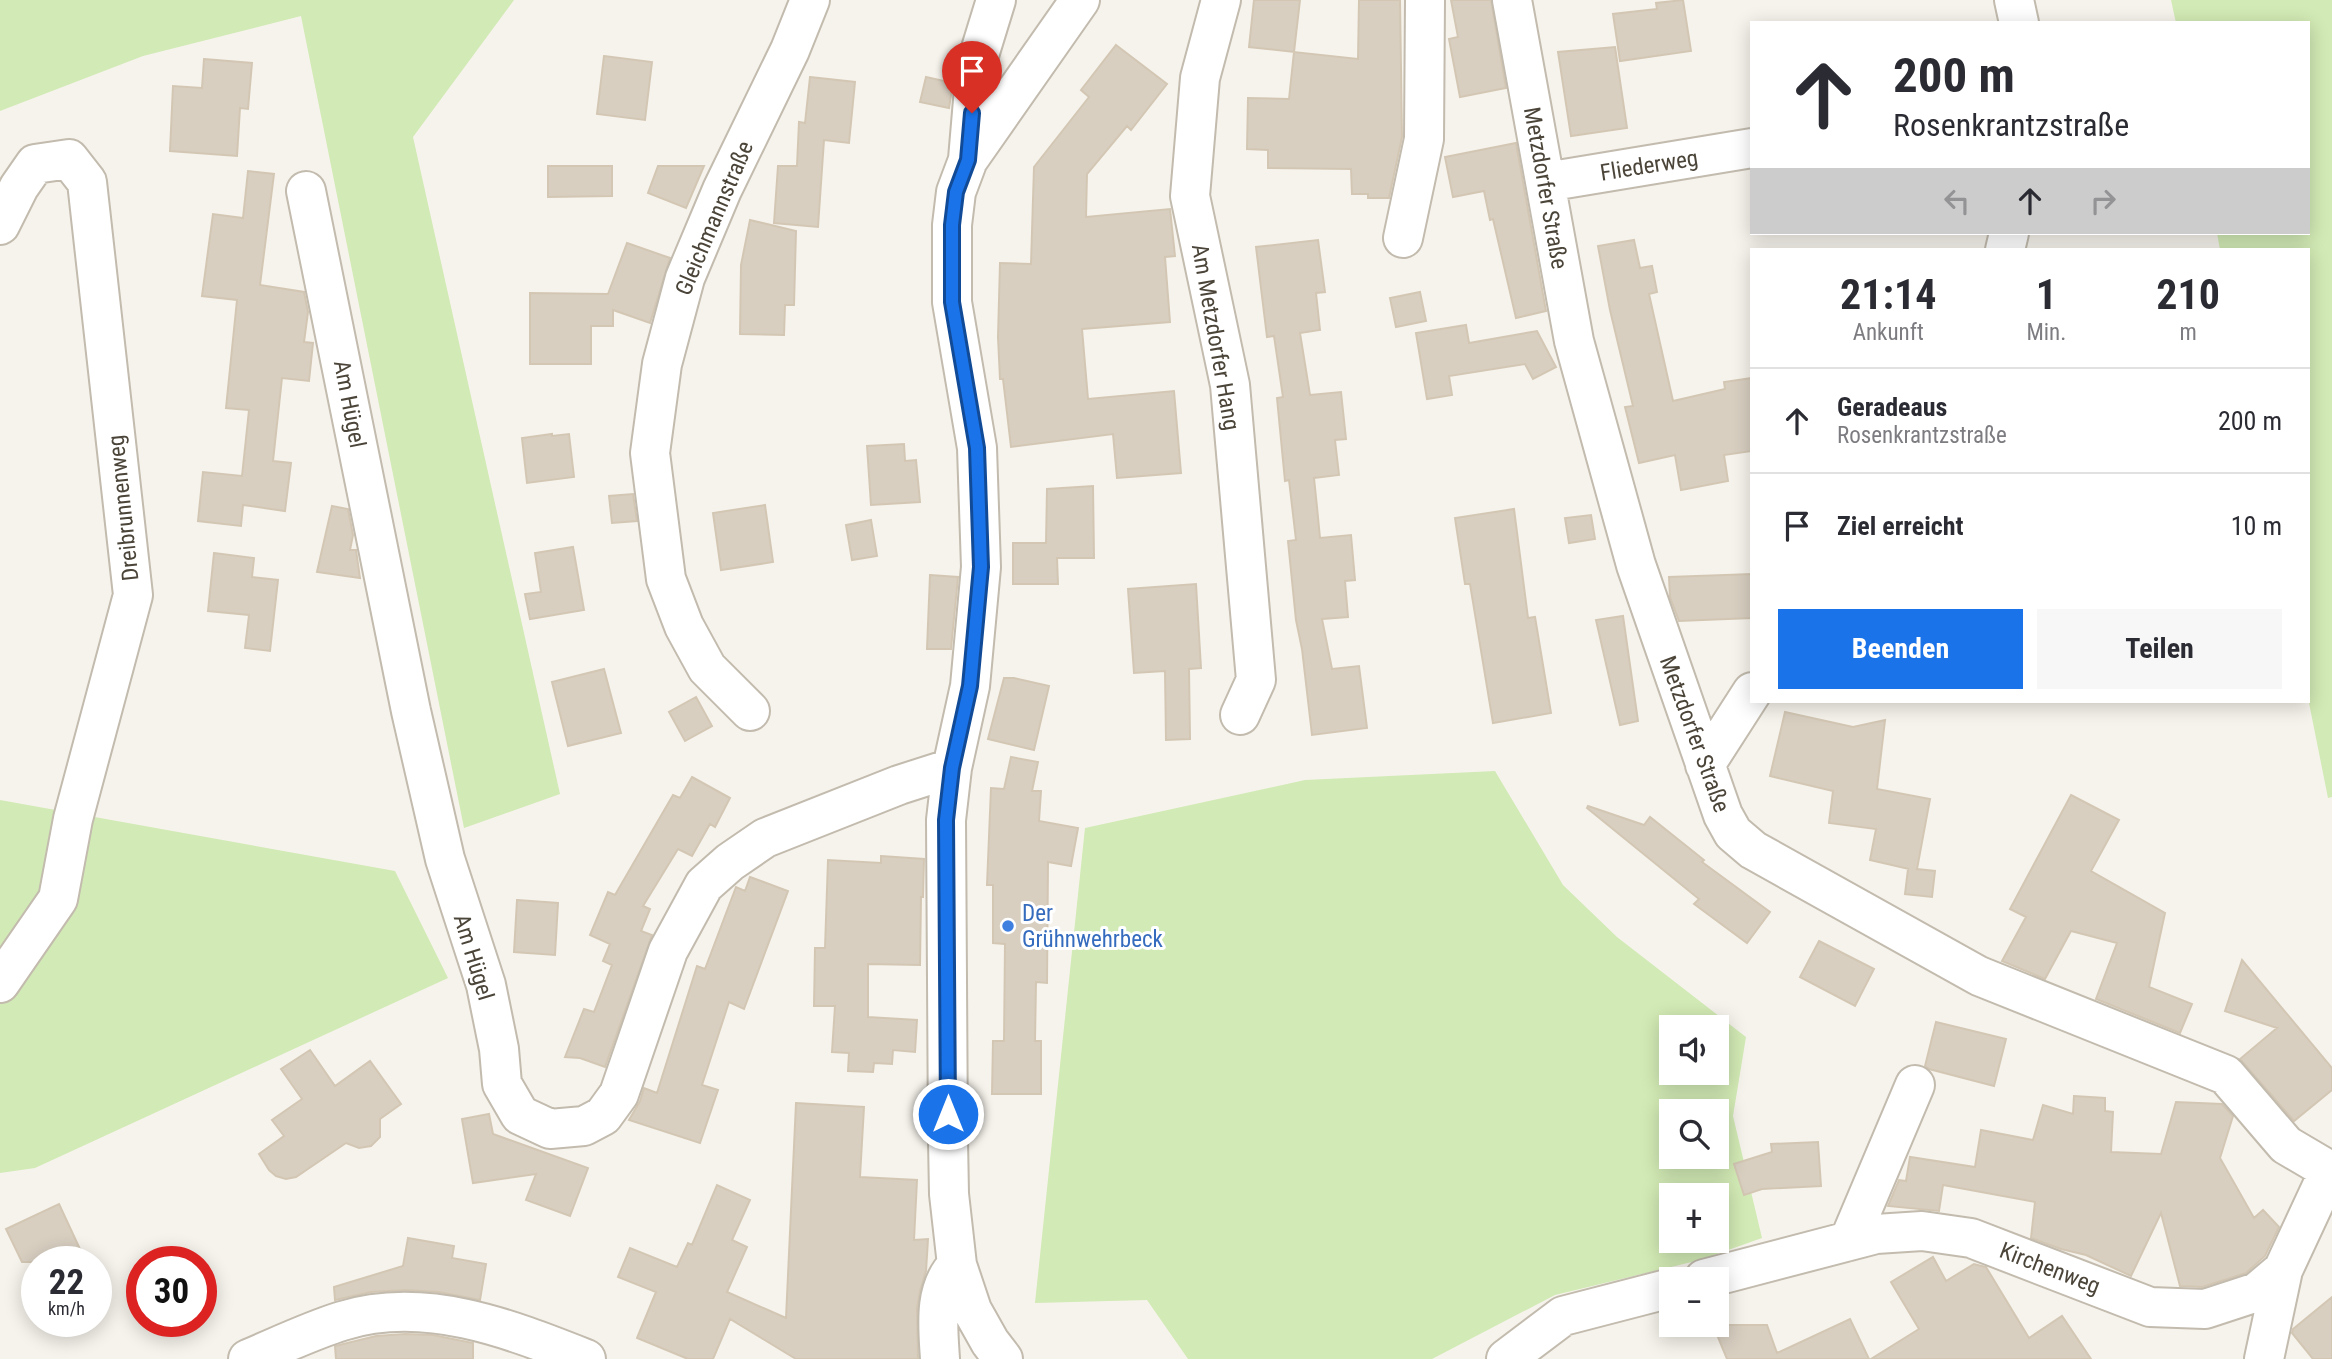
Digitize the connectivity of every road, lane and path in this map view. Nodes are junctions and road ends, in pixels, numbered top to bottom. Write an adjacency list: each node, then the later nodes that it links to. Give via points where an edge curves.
1 (810, 0): 16 (street, Gleichmannstraße, via 685,278 662,364 650,453 666,579 684,626 707,668)
2 (996, 0): 10 (street, via 976,65)
3 (1080, 0): 10 (street)
4 (1221, 0): 17 (street, Am Metzdorfer Hang, via 1200,78 1190,196 1230,385 1256,680)
5 (1425, 0): 14 (street, via 1424,139)
6 (1512, 0): 11 (street, Metzdorfer Straße)
7 (2014, 0): 8 (street)
8 (2019, 21)
9 (1750, 148): 11 (street, Fliederweg)
10 (968, 160): 19 (street, via 954,203 952,302 977,448 981,567 970,686)
11 (1546, 182): 18 (street, Metzdorfer Straße, via 1574,341 1636,565)
12 (306, 191): 19 (street, Am Hügel, via 444,859 486,985 502,1084 520,1115 550,1129 584,1126 603,1116 619,1094 668,951 705,885 730,862 765,838)
13 (0, 225): 20 (street, Dreibrunnenweg, via 35,164 69,159 87,182 133,595 73,818 58,899)
14 (1403, 237)
15 (1750, 695): 18 (street)
16 (750, 711)
17 (1240, 715)
18 (1705, 765): 22 (street, Metzdorfer Straße, via 1733,833 1753,850 1979,976 2226,1075 2286,1145)
19 (952, 768): 24 (street, via 946,820 948,1140)
20 (0, 983)
21 (1915, 1084): 23 (street)
22 (2331, 1172): 25 (street, Kirchenweg)
23 (1849, 1241): 25 (street, Kirchenweg, via 1922,1231 1970,1238 2150,1307 2205,1309 2256,1292); 26 (street, Kirchenweg)
24 (957, 1265): 30 (street, via 941,1288); 31 (street, via 972,1310)
25 (2283, 1269): 33 (street)
26 (1729, 1272)
27 (1659, 1291): 32 (street, via 1563,1317)
28 (248, 1359): 29 (street, via 344,1320 399,1311 470,1318)
29 (586, 1359)
30 (940, 1359)
31 (1003, 1359)
32 (1506, 1359)
33 (2264, 1359)

